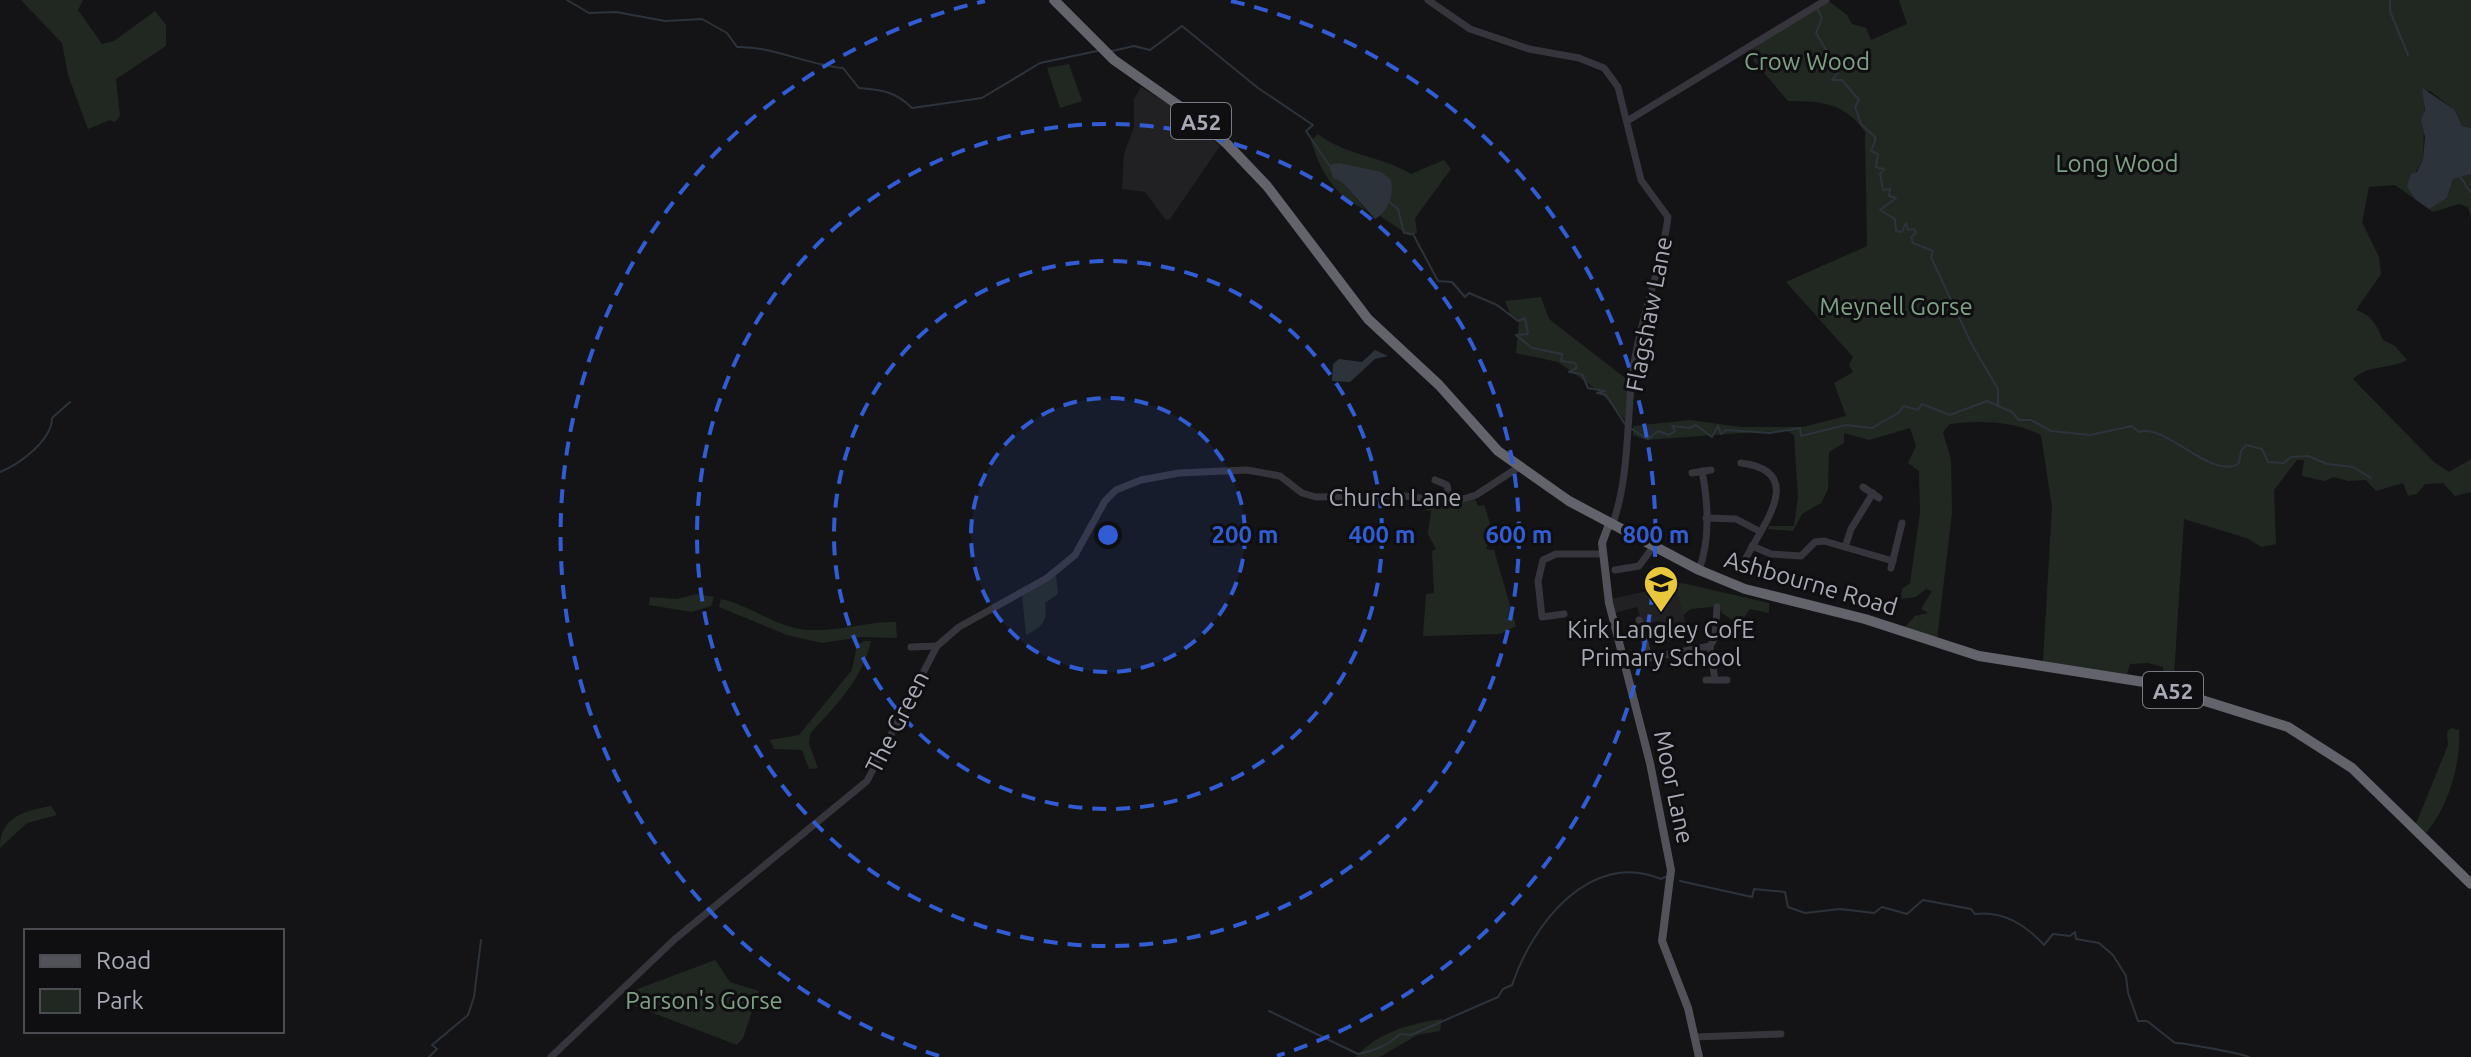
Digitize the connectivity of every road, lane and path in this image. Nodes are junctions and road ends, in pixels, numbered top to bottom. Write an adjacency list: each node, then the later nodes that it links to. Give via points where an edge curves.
1 (1054, 0): 6 (highway, Ashbourne Road / A52, via 1114,60 1198,119 1251,168 1368,319)
2 (1428, 0): 4 (street, Flagshaw Lane, via 1470,29 1604,68 1618,87)
3 (1819, 4): 4 (street)
4 (1627, 121): 15 (street, Flagshaw Lane, via 1641,180 1668,217 1639,338 1631,424)
5 (1741, 463): 13 (street, via 1766,467 1777,488)
6 (1519, 467): 11 (street, Church Lane, via 1476,495); 15 (highway, Ashbourne Road / A52)
7 (1221, 470): 11 (street, Church Lane, via 1271,473 1316,497 1397,495); 30 (street, The Green, via 1141,480 1116,490 1075,555)
8 (1692, 473): 14 (street, via 1706,470)
9 (1435, 480): 11 (street, via 1450,481)
10 (1863, 487): 20 (street, via 1876,496 1851,529)
11 (1450, 502)
12 (1763, 509): 13 (street)
13 (1771, 514): 16 (street)
14 (1706, 518): 16 (street, via 1736,519); 24 (street)
15 (1610, 525): 19 (highway, Ashbourne Road / A52); 21 (main road, Moor Lane)
16 (1759, 531): 18 (street)
17 (1911, 531): 20 (street, via 1901,526 1892,565)
18 (1752, 546): 20 (street, via 1795,556 1819,541); 22 (street)
19 (1653, 547): 23 (street, via 1639,566); 24 (highway, Ashbourne Road / A52)
20 (1845, 547)
21 (1602, 554): 26 (street, via 1556,554 1543,560 1538,581 1542,617); 34 (main road, Moor Lane)
22 (1746, 558)
23 (1615, 570)
24 (1699, 570): 38 (highway, Ashbourne Road / A52, via 1745,589 1865,619 1970,654 2135,680 2288,727 2352,768)
25 (1717, 607): 27 (street)
26 (1564, 614)
27 (1717, 618): 28 (street); 31 (street)
28 (1727, 619)
29 (1639, 620): 33 (street)
30 (937, 646): 32 (street); 41 (street, The Green, via 867,781 675,939)
31 (1710, 646): 33 (street); 36 (street)
32 (911, 647)
33 (1649, 658): 34 (street)
34 (1626, 665): 40 (main road, Moor Lane, via 1671,870 1662,941)
35 (1706, 680): 36 (street)
36 (1715, 680): 37 (street)
37 (1727, 680)
38 (2471, 884)
39 (1781, 1034): 40 (street)
40 (1694, 1037): 42 (main road, Moor Lane)
41 (551, 1057)
42 (1699, 1057)

